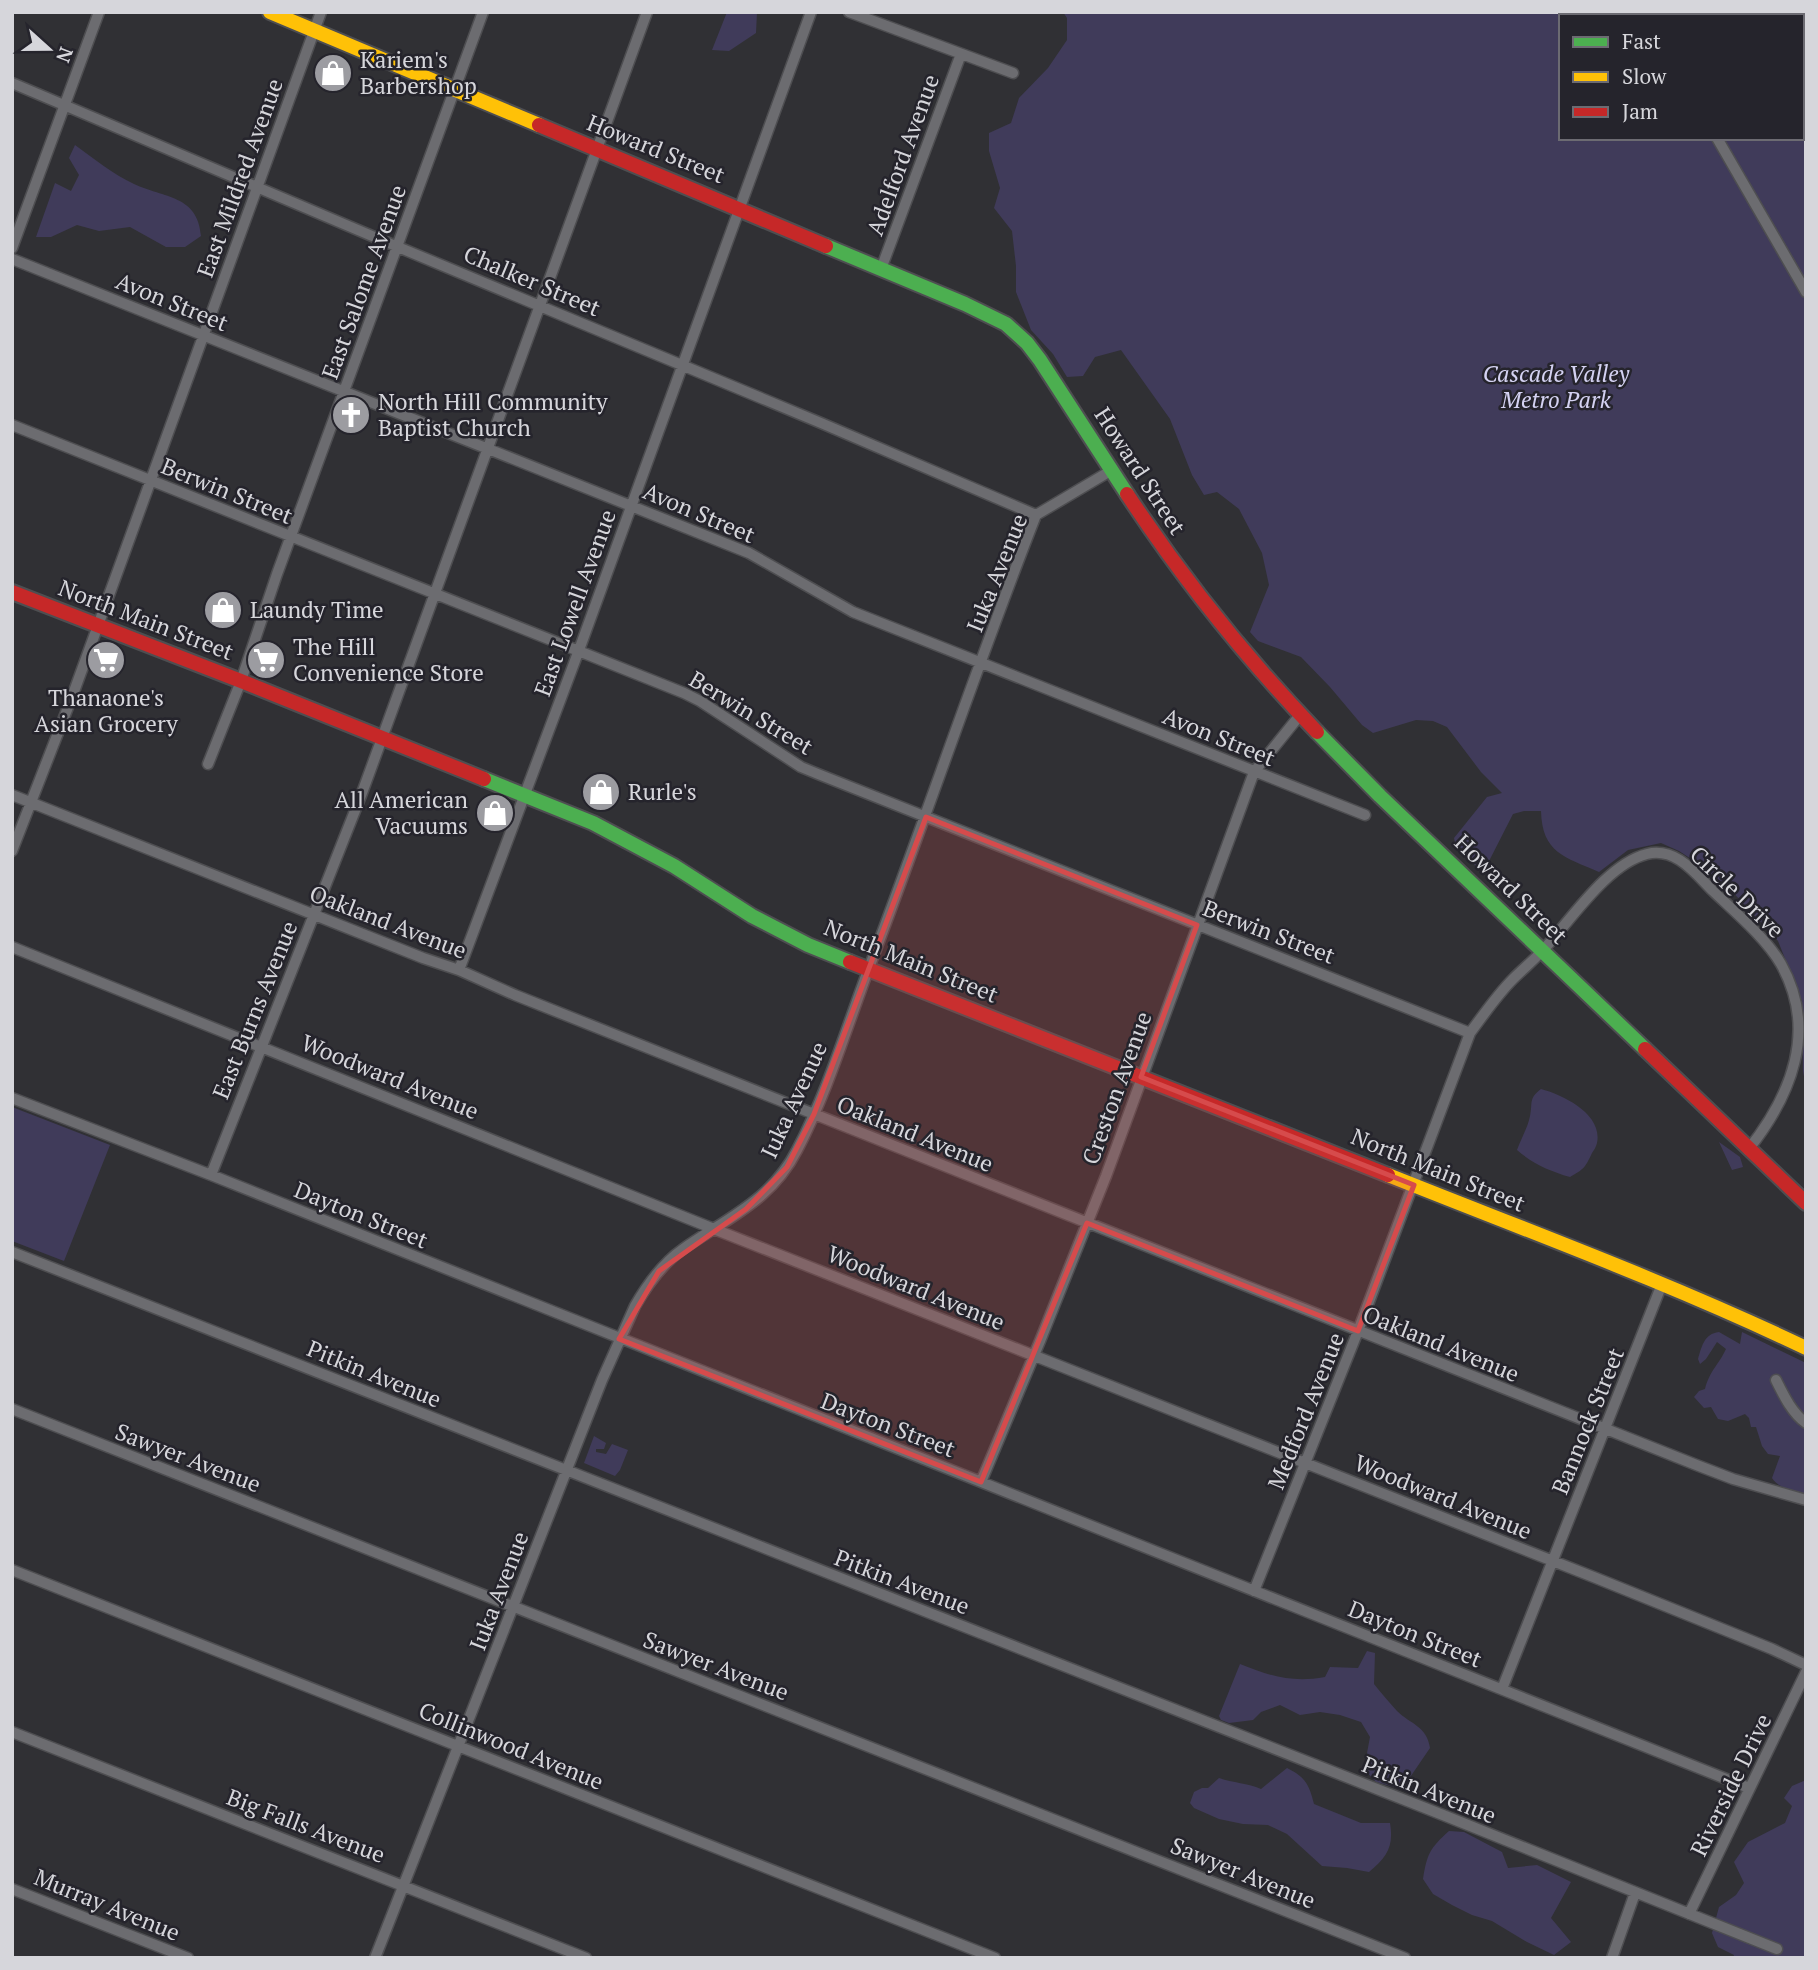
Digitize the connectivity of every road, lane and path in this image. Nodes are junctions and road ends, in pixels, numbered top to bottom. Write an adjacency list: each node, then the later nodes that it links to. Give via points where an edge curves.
1 (99, 12): 13 (street)
2 (270, 12): 8 (main road, Howard Street)
3 (321, 12): 8 (street, East Mildred Avenue)
4 (483, 12): 12 (street, East Salome Avenue)
5 (647, 12): 15 (street, East Burns Avenue)
6 (811, 12): 17 (street, East Lowell Avenue)
7 (849, 12): 9 (street)
8 (314, 31): 12 (main road, Howard Street); 16 (street, East Mildred Avenue)
9 (961, 54): 10 (street); 21 (street, Adelford Avenue)
10 (1013, 73)
11 (12, 83): 13 (street, Chalker Street)
12 (454, 89): 15 (main road, Howard Street); 18 (street, East Salome Avenue)
13 (65, 104): 16 (street, Chalker Street); 19 (street)
14 (1718, 140): 22 (street)
15 (597, 149): 17 (main road, Howard Street); 23 (street, East Burns Avenue)
16 (257, 188): 18 (street, Chalker Street); 24 (street, East Mildred Avenue)
17 (741, 209): 21 (main road, Howard Street); 25 (street, East Lowell Avenue)
18 (398, 247): 23 (street, Chalker Street); 26 (street, East Salome Avenue)
19 (12, 248)
20 (12, 259): 24 (street, Avon Street)
21 (881, 269): 29 (main road, Howard Street, via 998,319 1020,336)
22 (1806, 292)
23 (540, 305): 25 (street, Chalker Street); 28 (street, East Burns Avenue)
24 (203, 335): 26 (street, Avon Street); 30 (street, East Mildred Avenue)
25 (683, 365): 31 (street, East Lowell Avenue); 32 (street, Chalker Street)
26 (345, 391): 28 (street, Avon Street); 33 (street, East Salome Avenue)
27 (12, 425): 30 (street, Berwin Street)
28 (488, 449): 31 (street, Avon Street); 35 (street, East Burns Avenue)
29 (1112, 470): 32 (street, Iuka Avenue); 40 (main road, Howard Street, via 1193,589)
30 (150, 480): 33 (street, Berwin Street); 36 (street, East Mildred Avenue)
31 (631, 505): 37 (street, East Lowell Avenue); 38 (street, Avon Street, via 749,553 853,612)
32 (1036, 515): 38 (street, Iuka Avenue)
33 (292, 537): 35 (street, Berwin Street); 39 (street, East Salome Avenue)
34 (12, 592): 36 (main road, North Main Street)
35 (435, 594): 37 (street, Berwin Street); 41 (street, East Burns Avenue)
36 (97, 625): 39 (main road, North Main Street); 46 (street, East Mildred Avenue)
37 (579, 650): 45 (street, East Lowell Avenue); 48 (street, Berwin Street, via 700,701 801,767)
38 (981, 663): 43 (street, Avon Street); 48 (street, Iuka Avenue)
39 (240, 681): 41 (main road, North Main Street); 42 (street, East Salome Avenue)
40 (1300, 715): 43 (street, Creston Avenue); 53 (main road, Howard Street)
41 (382, 738): 45 (main road, North Main Street); 50 (street, East Burns Avenue)
42 (208, 764)
43 (1254, 772): 47 (street, Avon Street); 51 (street, Creston Avenue)
44 (12, 795): 46 (street, Oakland Avenue)
45 (526, 795): 54 (main road, North Main Street, via 618,835 784,933); 55 (street, East Lowell Avenue)
46 (32, 803): 49 (street, East Mildred Avenue); 50 (street, Oakland Avenue)
47 (1365, 815)
48 (926, 817): 51 (street, Berwin Street); 54 (street, Iuka Avenue)
49 (12, 851)
50 (314, 914): 55 (street, Oakland Avenue); 57 (street, East Burns Avenue)
51 (1197, 925): 56 (street, Berwin Street); 58 (street, Creston Avenue)
52 (12, 947): 57 (street, Woodward Avenue)
53 (1543, 950): 56 (street, Medford Avenue, via 1494,999); 61 (main road, Howard Street); 61 (street, Circle Drive, via 1615,872 1649,853 1673,856 1684,863 1734,911 1781,964 1798,1022 1797,1051 1780,1103)
54 (869, 969): 58 (main road, North Main Street); 60 (street, Iuka Avenue)
55 (459, 970): 60 (street, Oakland Avenue)
56 (1470, 1032): 63 (street, Medford Avenue)
57 (261, 1046): 62 (street, East Burns Avenue); 66 (street, Woodward Avenue)
58 (1141, 1077): 63 (main road, North Main Street); 65 (street, Creston Avenue)
59 (12, 1098): 62 (street, Dayton Street)
60 (814, 1114): 65 (street, Oakland Avenue); 66 (street, Iuka Avenue, via 776,1182)
61 (1748, 1150): 64 (main road, Howard Street)
62 (211, 1175): 70 (street, Dayton Street)
63 (1414, 1185): 68 (main road, North Main Street); 69 (street, Medford Avenue)
64 (1806, 1203)
65 (1087, 1223): 69 (street, Oakland Avenue); 72 (street, Creston Avenue)
66 (714, 1229): 70 (street, Iuka Avenue, via 659,1271); 72 (street, Woodward Avenue)
67 (12, 1252): 78 (street, Pitkin Avenue)
68 (1662, 1284): 71 (main road, North Main Street); 76 (street, Bannock Street)
69 (1358, 1331): 76 (street, Oakland Avenue); 77 (street, Medford Avenue)
70 (619, 1339): 78 (street, Iuka Avenue); 79 (street, Dayton Street)
71 (1806, 1348)
72 (1034, 1356): 77 (street, Woodward Avenue); 79 (street, Creston Avenue)
73 (1776, 1380): 75 (street, via 1791,1408)
74 (12, 1409): 84 (street, Sawyer Avenue)
75 (1806, 1423)
76 (1605, 1429): 80 (street, Oakland Avenue, via 1732,1479); 81 (street, Bannock Street)
77 (1307, 1464): 81 (street, Woodward Avenue); 83 (street, Medford Avenue)
78 (567, 1470): 84 (street, Iuka Avenue); 93 (street, Pitkin Avenue)
79 (981, 1482): 83 (street, Dayton Street)
80 (1806, 1500)
81 (1553, 1562): 85 (street, Woodward Avenue); 87 (street, Bannock Street)
82 (12, 1570): 89 (street, Collinwood Avenue)
83 (1254, 1591): 87 (street, Dayton Street)
84 (513, 1606): 89 (street, Iuka Avenue); 100 (street, Sawyer Avenue)
85 (1806, 1665)
86 (1806, 1672): 90 (street, Riverside Drive)
87 (1502, 1689): 90 (street, Dayton Street)
88 (12, 1731): 91 (street, Big Falls Avenue)
89 (459, 1746): 91 (street, Iuka Avenue); 99 (street, Collinwood Avenue)
90 (1749, 1788): 94 (street, Riverside Drive)
91 (404, 1885): 97 (street, Iuka Avenue); 98 (street, Big Falls Avenue)
92 (12, 1889): 96 (street, Murray Avenue)
93 (1636, 1893): 94 (street, Pitkin Avenue); 101 (street)
94 (1689, 1914): 95 (street, Pitkin Avenue)
95 (1777, 1949)
96 (188, 1958)
97 (375, 1958)
98 (586, 1958)
99 (995, 1958)
100 (1405, 1958)
101 (1612, 1958)

